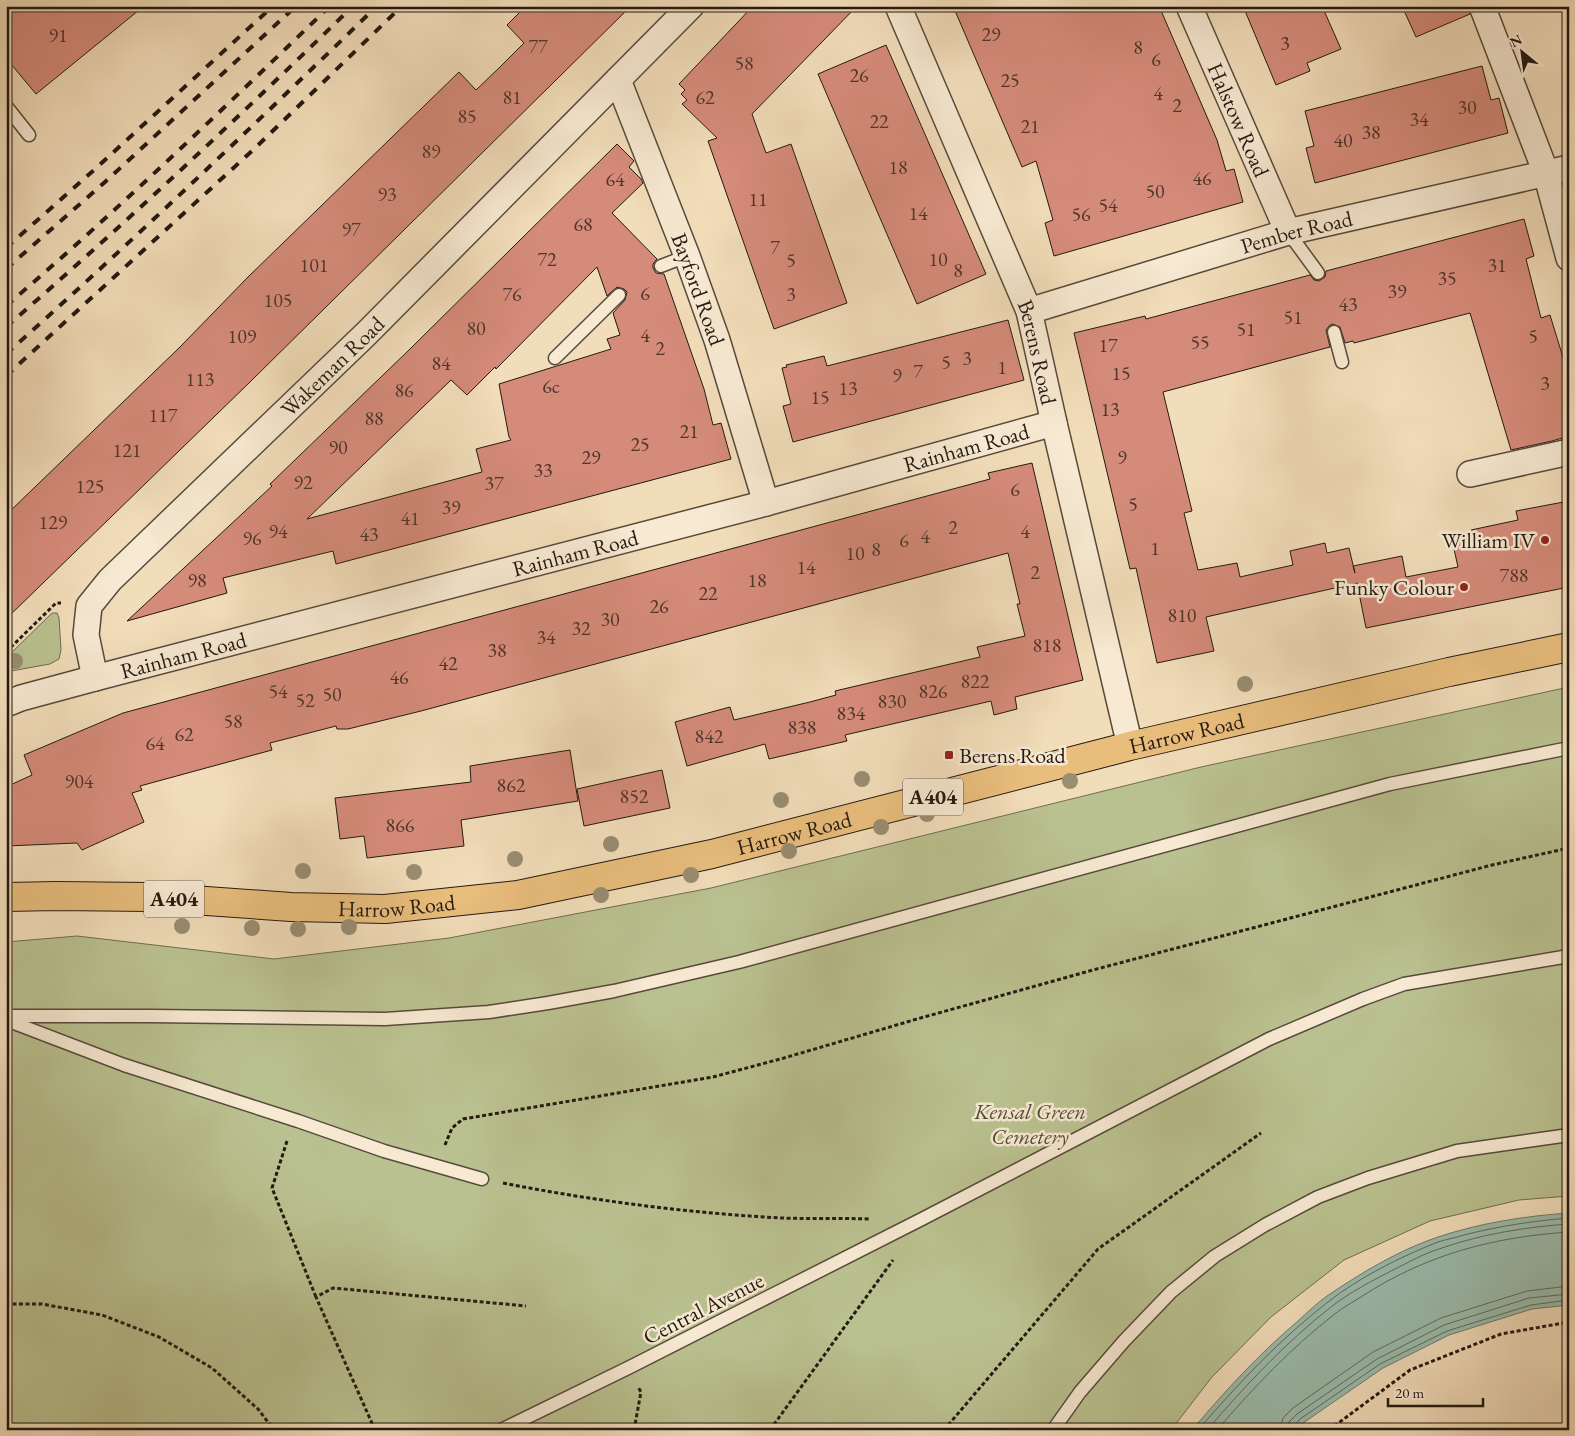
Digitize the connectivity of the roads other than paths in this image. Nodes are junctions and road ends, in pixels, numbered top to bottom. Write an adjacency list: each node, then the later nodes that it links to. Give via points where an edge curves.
1 (691, 6): 5 (street, Wakeman Road)
2 (898, 6): 15 (street, Berens Road)
3 (1189, 6): 9 (street, Halstow Road)
4 (1482, 6): 8 (street)
5 (618, 80): 10 (street, Bayford Road); 24 (street, Wakeman Road, via 367,333 110,580 89,606 86,635)
6 (6, 106): 7 (lane)
7 (29, 135)
8 (1557, 170): 9 (street, Pember Road); 11 (street)
9 (1288, 232): 13 (lane); 15 (street, Pember Road)
10 (687, 256): 12 (lane); 22 (street, Bayford Road, via 717,340)
11 (1569, 258)
12 (661, 266)
13 (1318, 273)
14 (619, 295): 17 (lane)
15 (1029, 311): 19 (street, Berens Road)
16 (1334, 332): 18 (lane)
17 (555, 358)
18 (1342, 362)
19 (1054, 423): 22 (street, Rainham Road); 26 (street, Berens Road)
20 (1569, 452): 21 (street)
21 (1470, 474)
22 (766, 503): 24 (street, Rainham Road)
23 (1569, 646): 26 (main road, Harrow Road / A404)
24 (95, 678): 25 (street)
25 (6, 704)
26 (1130, 746): 28 (main road, Harrow Road / A404, via 712,854 518,895 385,909 150,898)
27 (1569, 748): 30 (lane, via 1390,784 740,962 548,1003 489,1012 385,1019)
28 (6, 897)
29 (1569, 956): 33 (lane, Central Avenue, via 1404,984 1269,1040)
30 (6, 1018): 32 (lane, via 124,1065 384,1151)
31 (1569, 1135): 34 (lane, via 1456,1151 1318,1197 1265,1225 1215,1256 1171,1292 1086,1384)
32 (482, 1179)
33 (501, 1430)
34 (1053, 1430)

